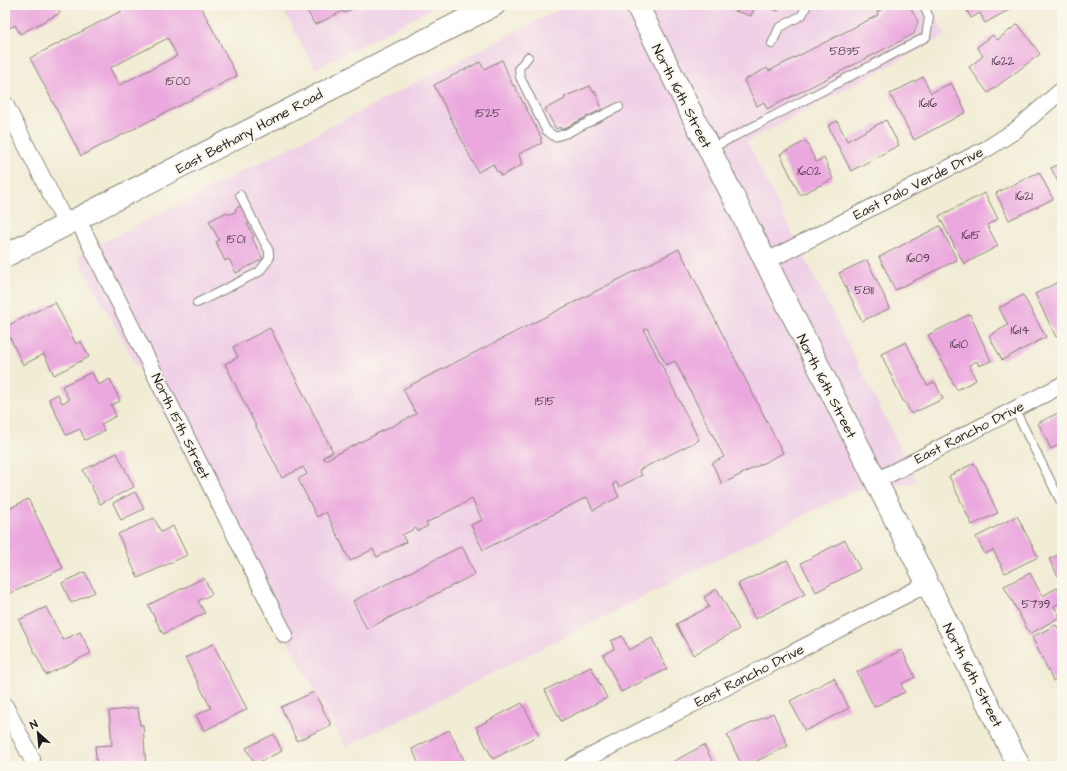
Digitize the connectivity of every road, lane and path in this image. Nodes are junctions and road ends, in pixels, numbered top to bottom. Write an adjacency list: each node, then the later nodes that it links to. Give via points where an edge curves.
1 (494, 5): 12 (main road, East Bethany Home Road)
2 (637, 5): 10 (main road, North 16th Street)
3 (807, 5): 5 (lane, via 802,15 779,28)
4 (923, 5): 10 (lane, via 929,17 926,37)
5 (772, 44)
6 (528, 57): 9 (lane, via 519,68 520,77 546,130 555,137)
7 (1062, 90): 14 (street, East Palo Verde Drive, via 1016,130 988,148)
8 (5, 104): 12 (street, North 15th Street)
9 (619, 107)
10 (709, 150): 14 (main road, North 16th Street)
11 (240, 195): 15 (lane, via 269,251 269,259 259,272)
12 (72, 221): 13 (main road, East Bethany Home Road); 21 (street, North 15th Street)
13 (5, 256)
14 (765, 262): 18 (main road, North 16th Street)
15 (197, 303)
16 (1062, 384): 17 (street, East Rancho Drive)
17 (1014, 408): 18 (street, East Rancho Drive); 19 (lane)
18 (876, 481): 20 (main road, North 16th Street)
19 (1062, 504)
20 (927, 584): 24 (street, East Rancho Drive); 25 (main road, North 16th Street)
21 (285, 635)
22 (5, 706): 23 (street)
23 (32, 759)
24 (572, 766)
25 (1019, 766)

